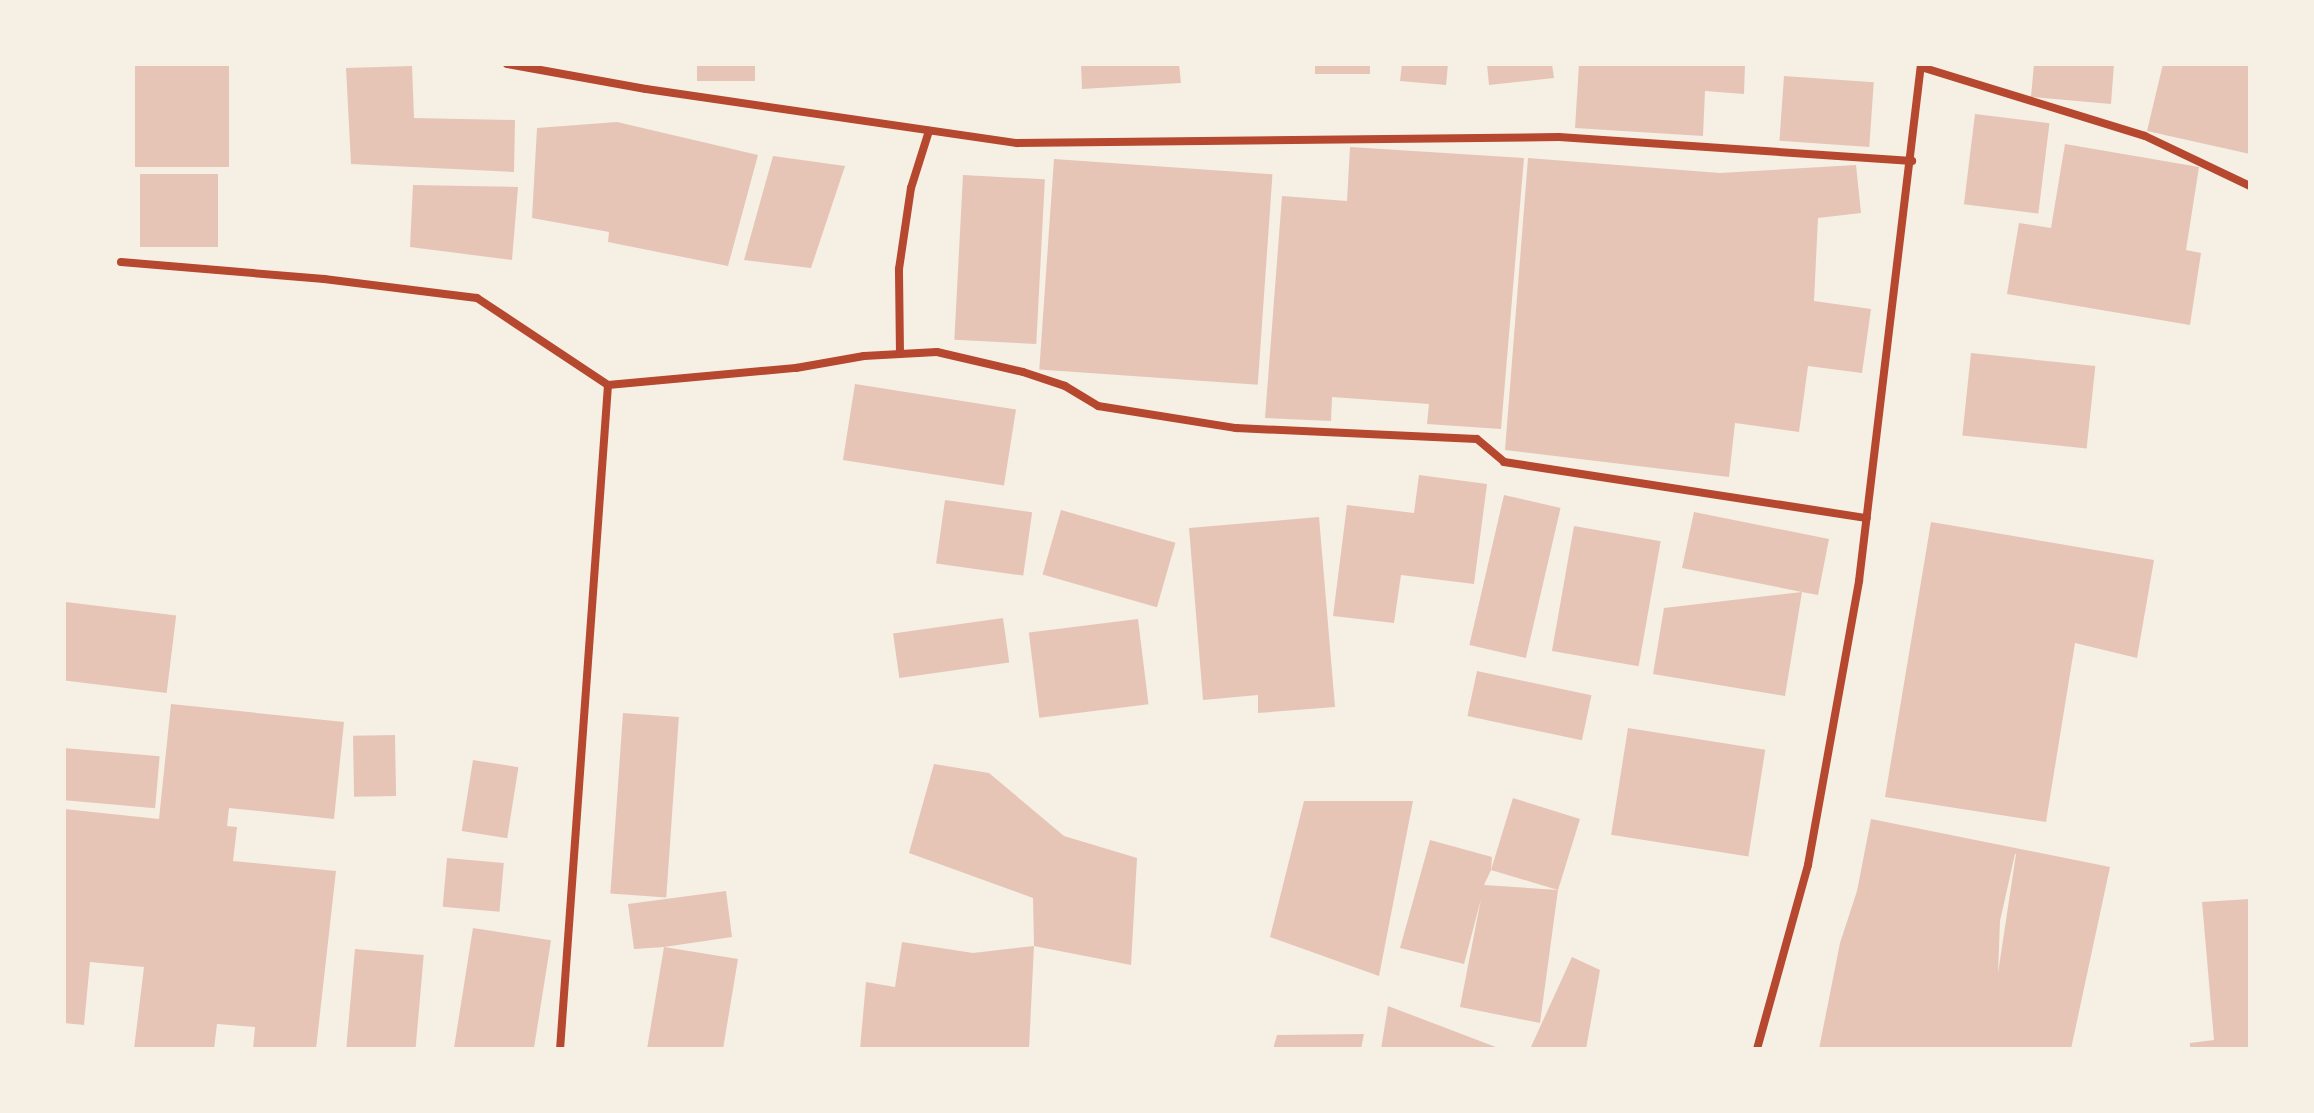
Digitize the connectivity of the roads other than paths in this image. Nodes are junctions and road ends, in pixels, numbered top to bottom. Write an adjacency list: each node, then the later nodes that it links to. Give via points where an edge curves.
1 (507, 64): 3 (street)
2 (1921, 65): 4 (street); 5 (street, via 2145,136)
3 (929, 131): 4 (street, via 1017,143 1559,137); 7 (street, via 911,188 899,269)
4 (1912, 161): 9 (street)
5 (2250, 186)
6 (121, 262): 8 (street, via 477,298)
7 (900, 354): 8 (street); 9 (street, via 937,352 1023,372 1065,386 1098,406 1236,428 1477,439 1504,462)
8 (608, 385): 10 (street)
9 (1867, 518): 11 (street, via 1808,865)
10 (560, 1049)
11 (1757, 1049)

